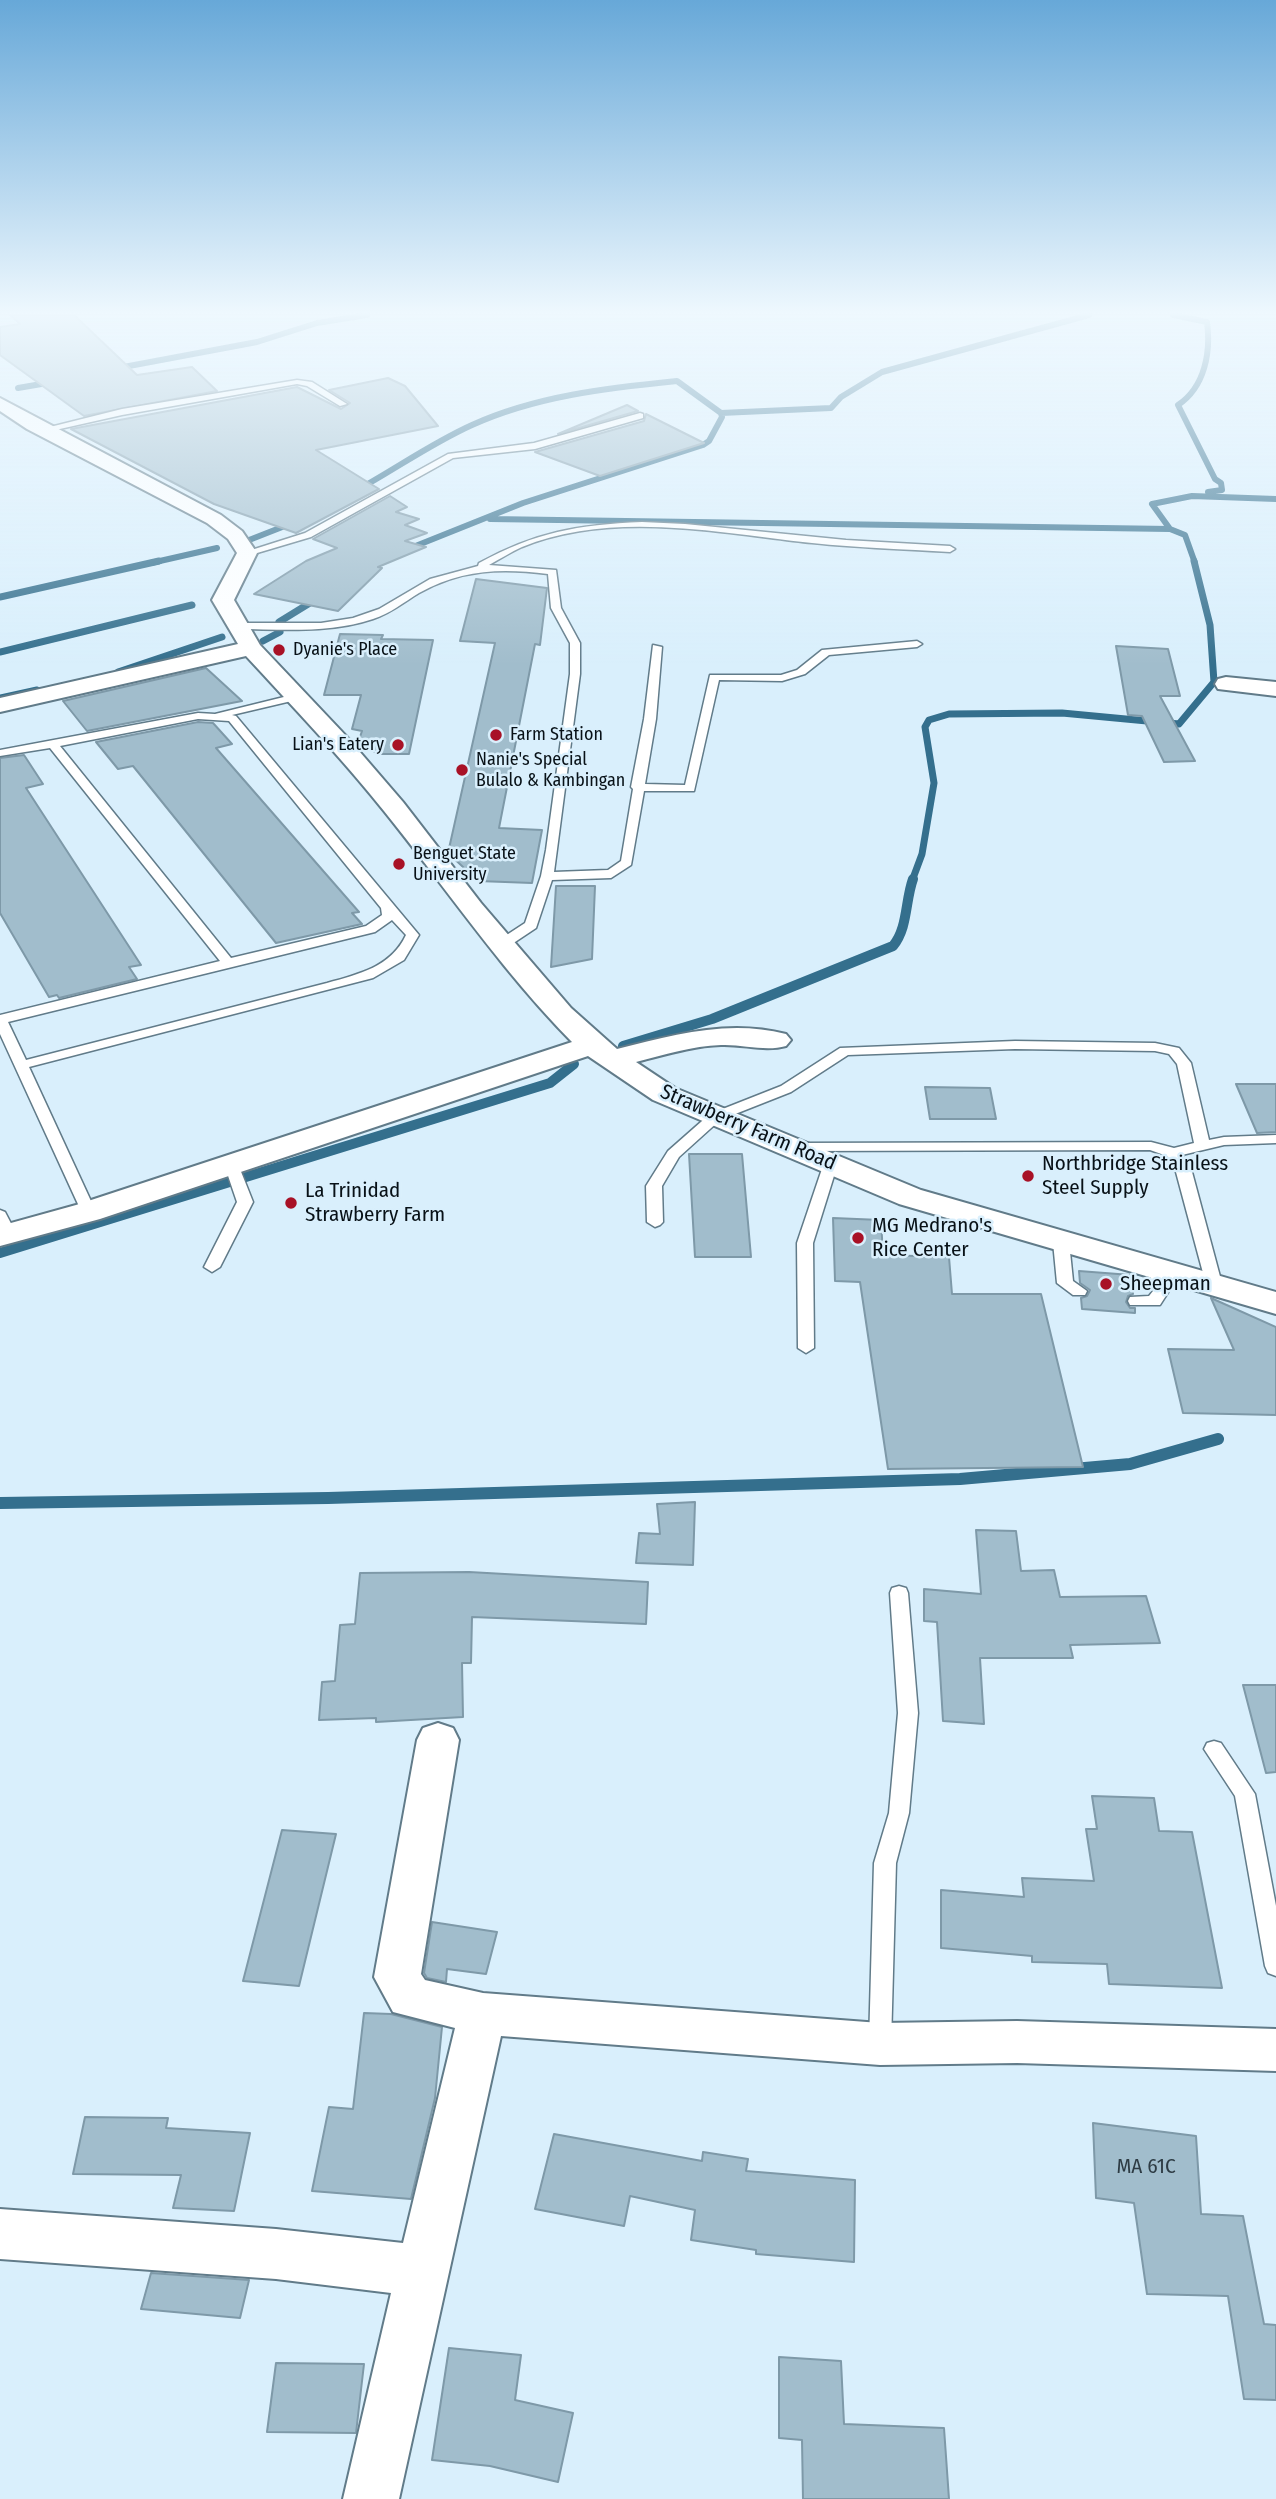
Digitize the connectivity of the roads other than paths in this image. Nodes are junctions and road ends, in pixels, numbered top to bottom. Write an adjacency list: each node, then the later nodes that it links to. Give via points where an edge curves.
1 (45, 432): 4 (street, via 214,519 235,535)
2 (585, 432): 4 (lane, via 535,446 451,456 308,535)
3 (950, 549): 5 (lane, via 624,526 562,531 506,548)
4 (247, 553): 6 (street, Strawberry Farm Road, via 223,600)
5 (479, 566): 6 (lane, via 420,588 391,607 358,620); 18 (lane, via 553,572 555,608 575,643 575,674)
6 (235, 626): 9 (street, Strawberry Farm Road)
7 (917, 644): 17 (lane, via 826,652 801,672 782,678 713,677 690,789)
8 (657, 647): 17 (lane)
9 (251, 648): 12 (street, Strawberry Farm Road); 13 (street)
10 (1226, 684): 11 (street)
11 (1276, 689)
12 (296, 697): 14 (lane); 20 (street, Strawberry Farm Road, via 394,807)
13 (0, 705)
14 (218, 714): 15 (lane); 19 (lane, via 240,724)
15 (53, 744): 16 (lane); 21 (lane)
16 (0, 753)
17 (637, 787): 18 (lane, via 626,862 619,870)
18 (547, 876): 20 (lane, via 531,925)
19 (387, 907): 21 (lane, via 389,916 370,929); 25 (lane, via 413,935 406,954 380,971)
20 (501, 945): 24 (street, Strawberry Farm Road)
21 (228, 963): 22 (lane)
22 (1, 1020): 25 (lane)
23 (776, 1040): 24 (street, via 724,1036)
24 (601, 1052): 26 (street, Strawberry Farm Road, via 663,1094); 32 (street)
25 (22, 1065): 33 (lane)
26 (715, 1117): 28 (lane, via 786,1089 845,1051 1015,1045 1155,1047 1174,1051 1184,1063); 29 (street, Strawberry Farm Road); 34 (lane, via 673,1154 654,1186)
27 (1276, 1139): 28 (lane)
28 (1202, 1144): 30 (lane)
29 (790, 1147): 30 (lane, via 1151,1146); 31 (street, Strawberry Farm Road)
30 (1172, 1153): 39 (lane, via 1184,1172)
31 (831, 1163): 36 (street, Strawberry Farm Road, via 910,1197); 43 (lane, via 805,1243)
32 (235, 1174): 33 (street); 37 (lane, via 245,1202)
33 (88, 1212): 35 (street)
34 (655, 1222)
35 (3, 1228)
36 (1061, 1242): 38 (street, Strawberry Farm Road); 40 (lane, via 1065,1283)
37 (212, 1267)
38 (1157, 1269): 39 (street, Strawberry Farm Road); 41 (lane, via 1161,1292 1154,1301)
39 (1214, 1284): 42 (street, Strawberry Farm Road)
40 (1079, 1291)
41 (1136, 1301)
42 (1276, 1303)
43 (806, 1348)
44 (899, 1592): 49 (lane, via 908,1713 899,1813 885,1863)
45 (438, 1740): 48 (street, via 397,1977 410,1997)
46 (1214, 1749): 47 (lane, via 1245,1794)
47 (1276, 1966)
48 (483, 2014): 49 (street); 52 (street)
49 (880, 2044): 50 (street, via 1017,2042)
50 (1276, 2050)
51 (0, 2234): 52 (street, via 263,2253)
52 (422, 2271): 53 (street)
53 (371, 2499)

